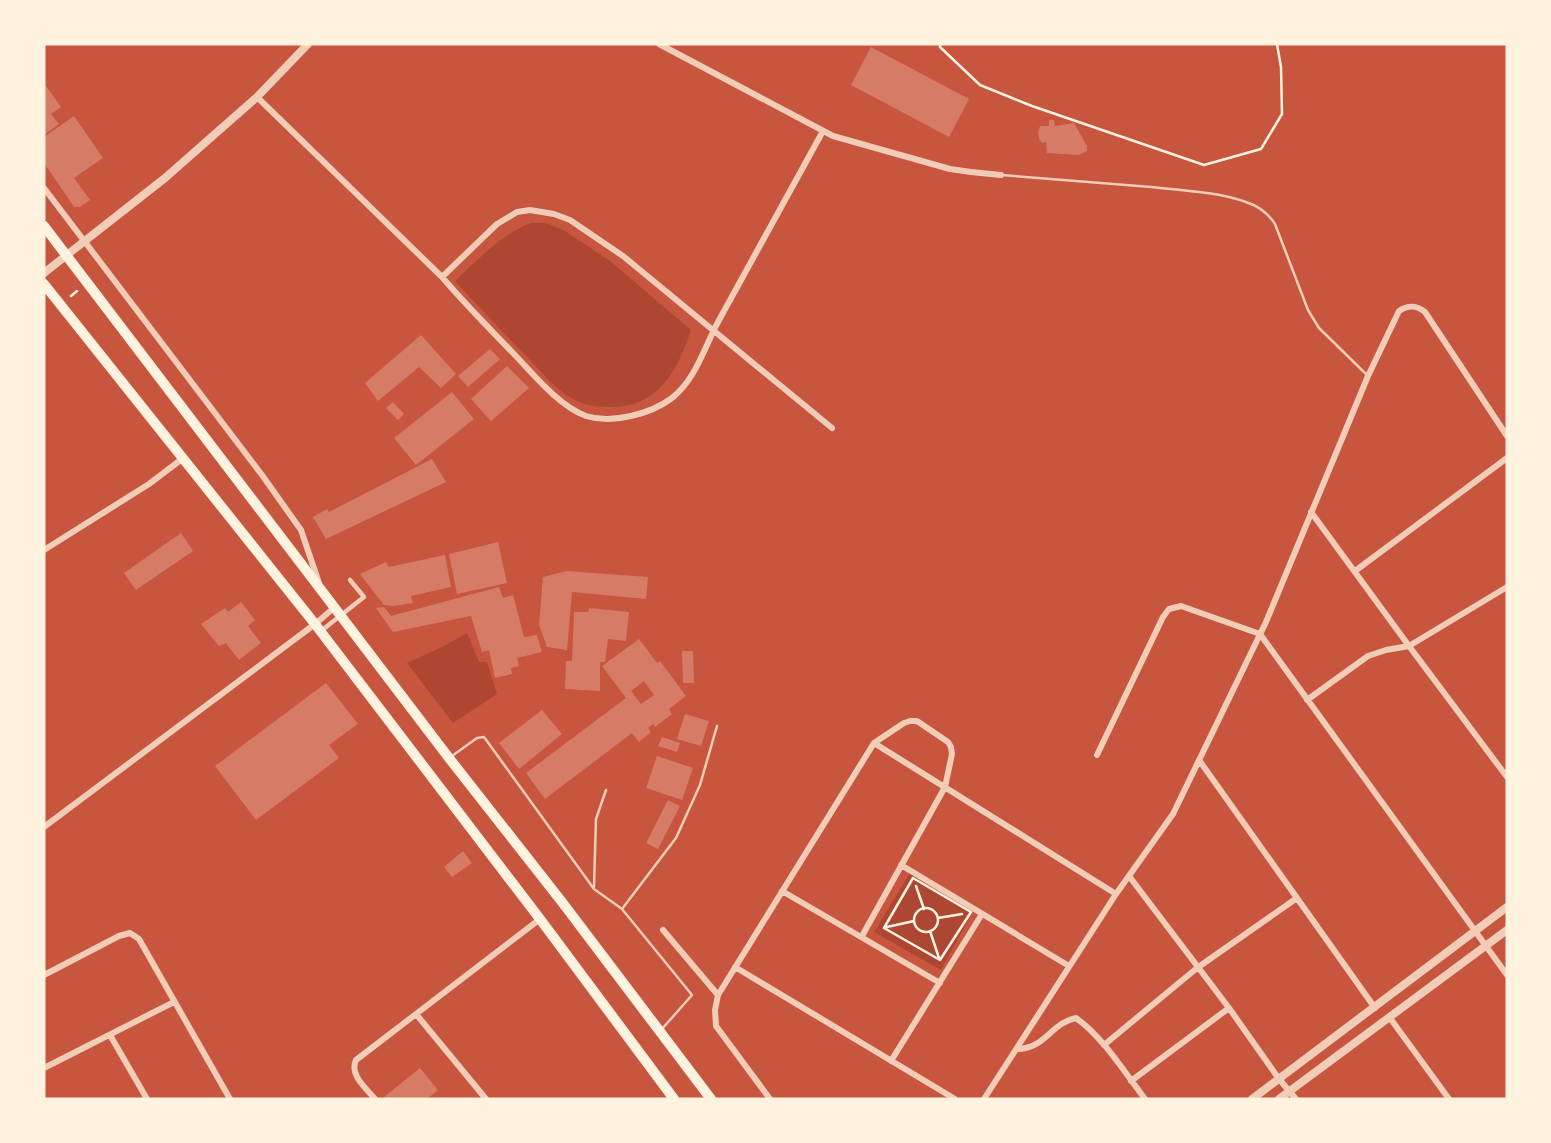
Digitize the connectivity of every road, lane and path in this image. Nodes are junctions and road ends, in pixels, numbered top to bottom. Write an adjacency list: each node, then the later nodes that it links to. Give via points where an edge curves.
1 (308, 44): 5 (street)
2 (659, 44): 6 (street)
3 (940, 44): 4 (path, via 980,85 1204,165 1261,149 1282,114)
4 (1277, 44)
5 (257, 97): 10 (street); 13 (street)
6 (823, 131): 7 (street, via 950,169); 17 (street)
7 (1001, 175): 18 (lane, via 1182,190 1247,202 1275,224 1318,328)
8 (44, 188): 10 (street)
9 (44, 226): 11 (highway)
10 (84, 242): 11 (street); 28 (street, via 301,530)
11 (66, 256): 12 (street); 28 (highway)
12 (44, 273)
13 (442, 277): 17 (street, via 497,224 517,212 542,211 570,220 595,236); 17 (street, via 551,392 587,416 621,418 671,398 694,372)
14 (44, 284): 22 (highway)
15 (77, 291): 16 (path)
16 (71, 296)
17 (713, 332): 19 (street)
18 (1368, 376): 20 (street, via 1399,311 1409,306 1420,309); 23 (street)
19 (832, 428)
20 (1507, 436)
21 (1507, 458): 25 (street)
22 (182, 459): 24 (street); 30 (highway)
23 (1311, 512): 25 (street); 31 (street)
24 (44, 550)
25 (1355, 572): 32 (street)
26 (350, 580): 29 (street, via 364,597)
27 (1507, 587): 32 (street)
28 (320, 588): 29 (highway)
29 (338, 611): 30 (street); 37 (highway)
30 (318, 627): 42 (street); 56 (highway)
31 (1260, 635): 33 (street); 36 (street, via 1181,606 1169,609); 38 (street)
32 (1409, 646): 33 (street, via 1368,656); 39 (street)
33 (1307, 700): 62 (street)
34 (717, 726): 51 (lane, via 700,785 676,838)
35 (874, 743): 40 (street); 40 (street, via 904,723 917,721 951,747); 47 (street)
36 (1097, 755)
37 (449, 758): 46 (lane, via 484,737); 78 (highway)
38 (1199, 760): 44 (street, via 1173,814); 49 (street)
39 (1507, 776)
40 (945, 787): 43 (street); 48 (street)
41 (606, 790): 46 (lane, via 596,819)
42 (44, 828)
43 (901, 865): 54 (street); 63 (street)
44 (1129, 876): 48 (street); 68 (street)
45 (913, 878): 52 (path); 53 (path); 58 (path)
46 (594, 889): 51 (lane)
47 (782, 891): 63 (street); 67 (street)
48 (1116, 894): 66 (street)
49 (1297, 898): 68 (street); 74 (street)
50 (1507, 907): 62 (street)
51 (622, 909): 78 (lane, via 692,995)
52 (924, 909): 55 (path, via 932,910); 57 (path)
53 (971, 912): 55 (path); 65 (path)
54 (982, 914): 66 (street); 71 (street)
55 (937, 918): 61 (path)
56 (540, 919): 76 (street); 92 (highway)
57 (914, 921): 58 (path); 61 (path, via 920,930)
58 (884, 928): 65 (path)
59 (663, 930): 72 (street)
60 (1507, 930): 64 (street)
61 (930, 931): 65 (path)
62 (1474, 931): 64 (street); 74 (street)
63 (862, 936): 71 (street)
64 (1485, 946): 70 (street); 77 (street)
65 (940, 960)
66 (1069, 966): 81 (street)
67 (735, 967): 72 (street); 82 (street)
68 (1197, 968): 75 (street); 80 (street)
69 (44, 975): 73 (street, via 130,933 139,939)
70 (1507, 975)
71 (940, 983): 82 (street)
72 (718, 995): 94 (street, via 716,1026)
73 (174, 1002): 79 (street); 89 (street)
74 (1375, 1007): 84 (street)
75 (1229, 1008): 84 (street); 85 (street)
76 (416, 1014): 90 (street, via 353,1066); 91 (street)
77 (1390, 1018): 87 (street); 102 (street)
78 (660, 1031): 93 (highway)
79 (110, 1035): 83 (street); 88 (street)
80 (1104, 1045): 81 (street, via 1076,1018 1066,1020 1027,1049); 85 (street)
81 (1017, 1049): 86 (street)
82 (891, 1061): 95 (street)
83 (44, 1068)
84 (1279, 1079): 87 (street); 99 (street)
85 (1131, 1081): 98 (street)
86 (990, 1091): 96 (street); 97 (street)
87 (1290, 1091): 100 (street); 101 (street)
88 (146, 1099)
89 (230, 1099)
90 (375, 1099)
91 (486, 1099)
92 (674, 1099)
93 (710, 1099)
94 (770, 1099)
95 (955, 1099)
96 (984, 1099)
97 (996, 1099)
98 (1145, 1099)
99 (1252, 1099)
100 (1279, 1099)
101 (1296, 1099)
102 (1449, 1099)

